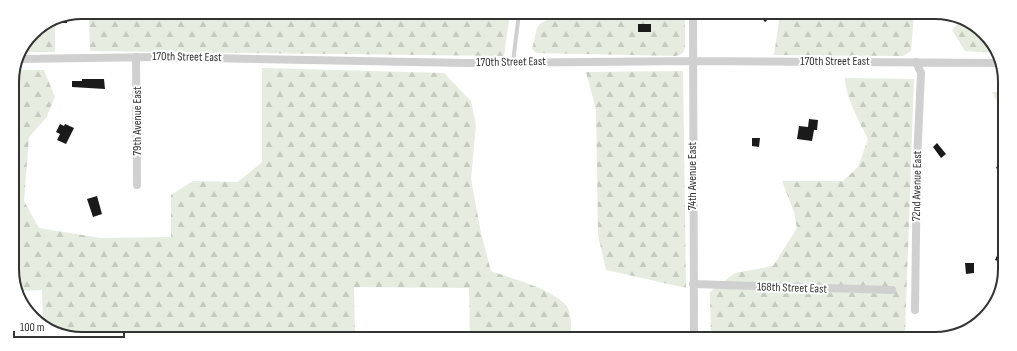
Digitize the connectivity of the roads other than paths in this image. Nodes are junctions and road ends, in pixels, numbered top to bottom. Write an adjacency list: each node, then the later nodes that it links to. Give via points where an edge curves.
1 (518, 19): 6 (lane)
2 (693, 19): 5 (street, 74th Avenue East)
3 (136, 57): 4 (street, 170th Street East); 6 (street, 170th Street East); 9 (street, 79th Avenue East)
4 (23, 59)
5 (693, 61): 6 (street, 170th Street East); 7 (street, 170th Street East); 10 (street, 74th Avenue East)
6 (513, 62)
7 (916, 62): 8 (street, 170th Street East); 12 (street, 72nd Avenue East, via 920,73)
8 (995, 63)
9 (137, 185)
10 (692, 284): 11 (street, 168th Street East); 13 (street, 74th Avenue East)
11 (892, 290)
12 (915, 310)
13 (694, 332)

